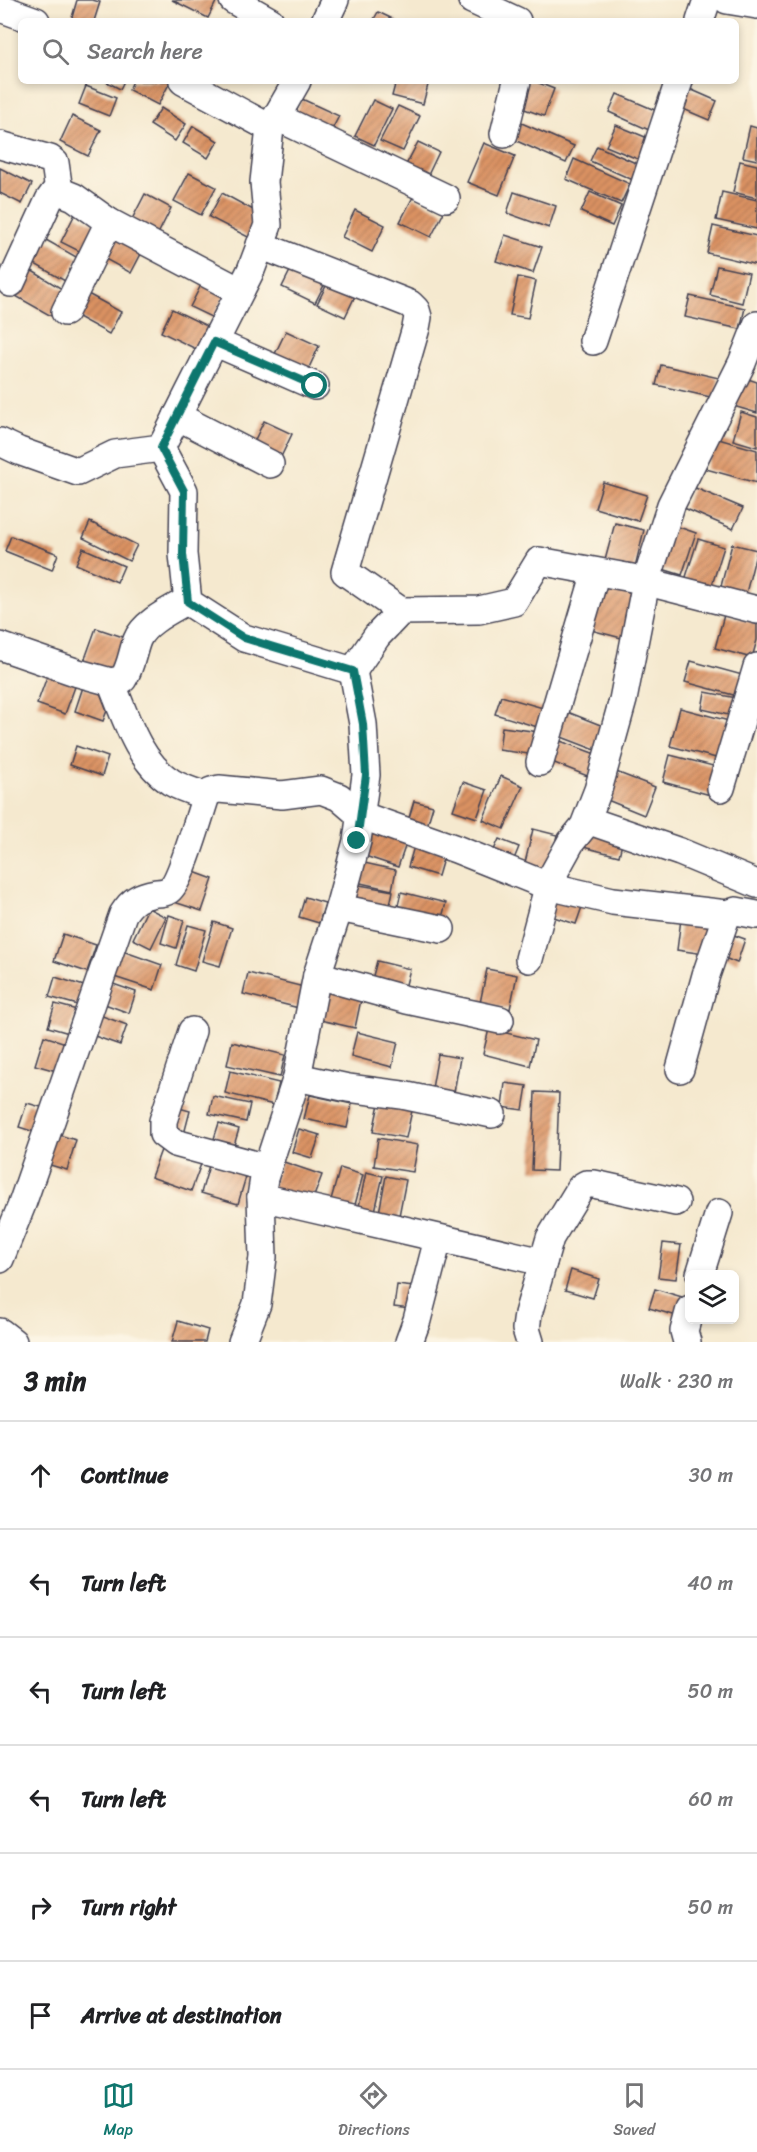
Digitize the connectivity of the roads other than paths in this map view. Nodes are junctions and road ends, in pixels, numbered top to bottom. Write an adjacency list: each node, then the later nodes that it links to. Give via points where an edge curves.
1 (233, 0): 9 (street)
2 (335, 0): 10 (street)
3 (472, 0): 11 (street)
4 (707, 0): 12 (street)
5 (727, 0): 6 (street)
6 (757, 6)
7 (0, 8): 8 (street)
8 (28, 18)
9 (265, 18)
10 (326, 18)
11 (511, 18)
12 (701, 18)
13 (190, 84): 17 (street)
14 (295, 84): 17 (street)
15 (516, 84): 18 (street)
16 (678, 84): 28 (street)
17 (274, 123): 21 (street); 23 (street, via 264,182 268,225)
18 (504, 134)
19 (0, 145): 20 (street, via 50,159 55,163)
20 (58, 191): 22 (street, via 74,197); 24 (street, via 49,200)
21 (446, 198)
22 (109, 222): 25 (street); 26 (street)
23 (260, 246): 25 (street); 39 (street, via 401,300 416,310 416,328 345,572)
24 (11, 283)
25 (240, 291): 29 (street)
26 (65, 312)
27 (757, 325): 36 (street, via 677,491)
28 (593, 340)
29 (214, 342): 30 (street); 31 (street)
30 (315, 386)
31 (177, 416): 33 (street); 34 (street)
32 (0, 442): 33 (street, via 78,472 115,454)
33 (161, 448): 37 (street, via 184,491 183,554)
34 (270, 464)
35 (596, 572): 36 (street); 39 (street, via 539,561 514,602 479,610); 45 (street)
36 (646, 582): 38 (street); 49 (street, via 623,700)
37 (188, 600): 42 (street, via 244,638); 43 (street, via 160,615 138,637 129,670 123,679)
38 (757, 610)
39 (401, 611): 42 (street, via 377,636)
40 (0, 646): 43 (street)
41 (757, 667): 44 (street)
42 (353, 671): 48 (street, via 363,724 366,775)
43 (111, 682): 47 (street, via 138,744 154,768 169,781)
44 (753, 696): 46 (street)
45 (540, 762)
46 (721, 788)
47 (206, 796): 48 (street, via 219,789 282,795 321,790 339,797); 68 (street, via 173,886 132,901 123,914)
48 (360, 815): 51 (street); 52 (street)
49 (587, 820): 50 (street); 51 (street, via 561,858)
50 (757, 884)
51 (548, 886): 53 (street, via 613,901); 56 (street)
52 (339, 908): 55 (street); 57 (street)
53 (727, 914): 54 (street, via 736,911); 60 (street)
54 (757, 915)
55 (441, 929)
56 (529, 959)
57 (317, 975): 58 (street); 61 (street)
58 (500, 1020)
59 (192, 1031): 63 (street, via 163,1121 165,1138)
60 (680, 1070)
61 (297, 1077): 62 (street); 63 (street)
62 (492, 1114)
63 (267, 1168): 64 (street)
64 (261, 1197): 67 (street); 74 (street, via 264,1257 256,1304)
65 (676, 1202): 69 (street, via 586,1184 557,1225)
66 (719, 1214): 70 (street)
67 (438, 1239): 69 (street); 75 (street)
68 (0, 1259)
69 (543, 1262): 76 (street, via 526,1329)
70 (702, 1270)
71 (686, 1324): 77 (street)
72 (0, 1332): 73 (street)
73 (13, 1342)
74 (242, 1342)
75 (409, 1342)
76 (530, 1342)
77 (687, 1342)

